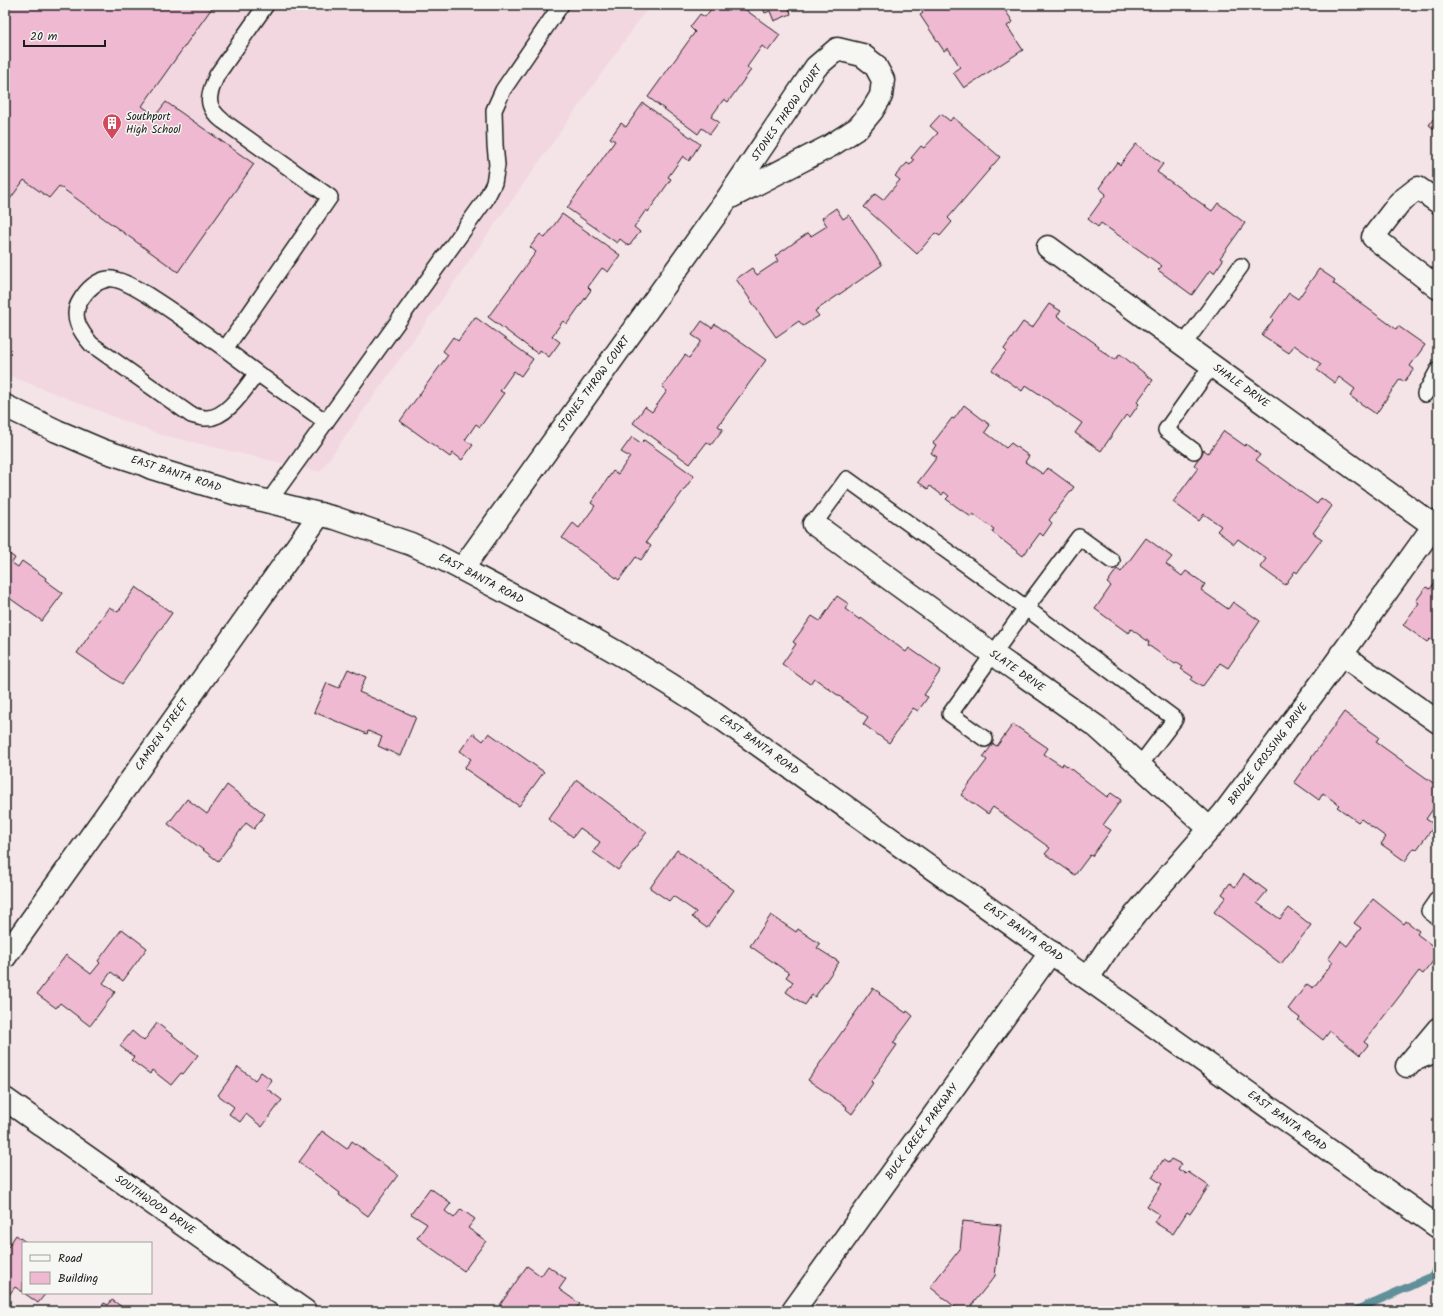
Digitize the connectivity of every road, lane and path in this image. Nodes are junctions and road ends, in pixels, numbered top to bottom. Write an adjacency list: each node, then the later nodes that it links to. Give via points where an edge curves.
1 (266, 5): 9 (lane, via 217,75 211,87 210,107 223,121 330,197)
2 (561, 5): 15 (lane, via 503,90 494,110 497,165 494,182 486,199)
3 (727, 198): 3 (street, STONES THROW COURT, via 830,146 858,128 881,96 883,80 875,65 862,55 837,50 816,67); 22 (street, STONES THROW COURT)
4 (1438, 202): 7 (street, via 1418,188 1400,202 1373,237)
5 (1048, 247): 8 (street, SHALE DRIVE)
6 (1241, 266): 8 (lane)
7 (1438, 288)
8 (1184, 344): 10 (street, SHALE DRIVE)
9 (224, 349): 12 (lane); 12 (lane, via 159,302 129,285 109,278 97,282 78,302 75,315 80,330 91,344 191,415 216,417 229,408)
10 (1212, 365): 16 (lane, via 1166,430); 19 (street, SHALE DRIVE)
11 (1438, 370): 13 (lane)
12 (257, 372): 15 (lane)
13 (1425, 394)
14 (5, 406): 17 (street, EAST BANTA ROAD, via 104,451 200,484)
15 (326, 422): 17 (lane)
16 (1194, 451)
17 (269, 501): 18 (street, EAST BANTA ROAD)
18 (320, 514): 22 (street, EAST BANTA ROAD, via 411,544); 33 (street, CAMDEN STREET)
19 (1436, 523): 25 (street, BRIDGE CROSSING DRIVE)
20 (814, 524): 23 (lane, via 848,479); 24 (street, SLATE DRIVE)
21 (1112, 561): 23 (lane, via 1079,537)
22 (462, 569): 32 (street, EAST BANTA ROAD, via 589,635 676,687)
23 (1026, 608): 24 (lane); 28 (lane, via 1175,718)
24 (993, 654): 27 (lane, via 950,714); 28 (street, SLATE DRIVE, via 1097,727)
25 (1340, 654): 26 (street); 29 (street, BRIDGE CROSSING DRIVE, via 1322,682)
26 (1438, 722)
27 (985, 739)
28 (1140, 765): 29 (street, SLATE DRIVE)
29 (1210, 829): 34 (street, BRIDGE CROSSING DRIVE, via 1110,945)
30 (1438, 898): 31 (lane, via 1429,911)
31 (1438, 918)
32 (1051, 952): 34 (street, EAST BANTA ROAD); 41 (street, BUCK CREEK PARKWAY)
33 (5, 957)
34 (1088, 978): 39 (street, EAST BANTA ROAD)
35 (1438, 1029): 37 (street)
36 (1438, 1054): 37 (lane)
37 (1407, 1066)
38 (5, 1099): 40 (street, SOUTHWOOD DRIVE)
39 (1438, 1227)
40 (305, 1311)
41 (793, 1311)

